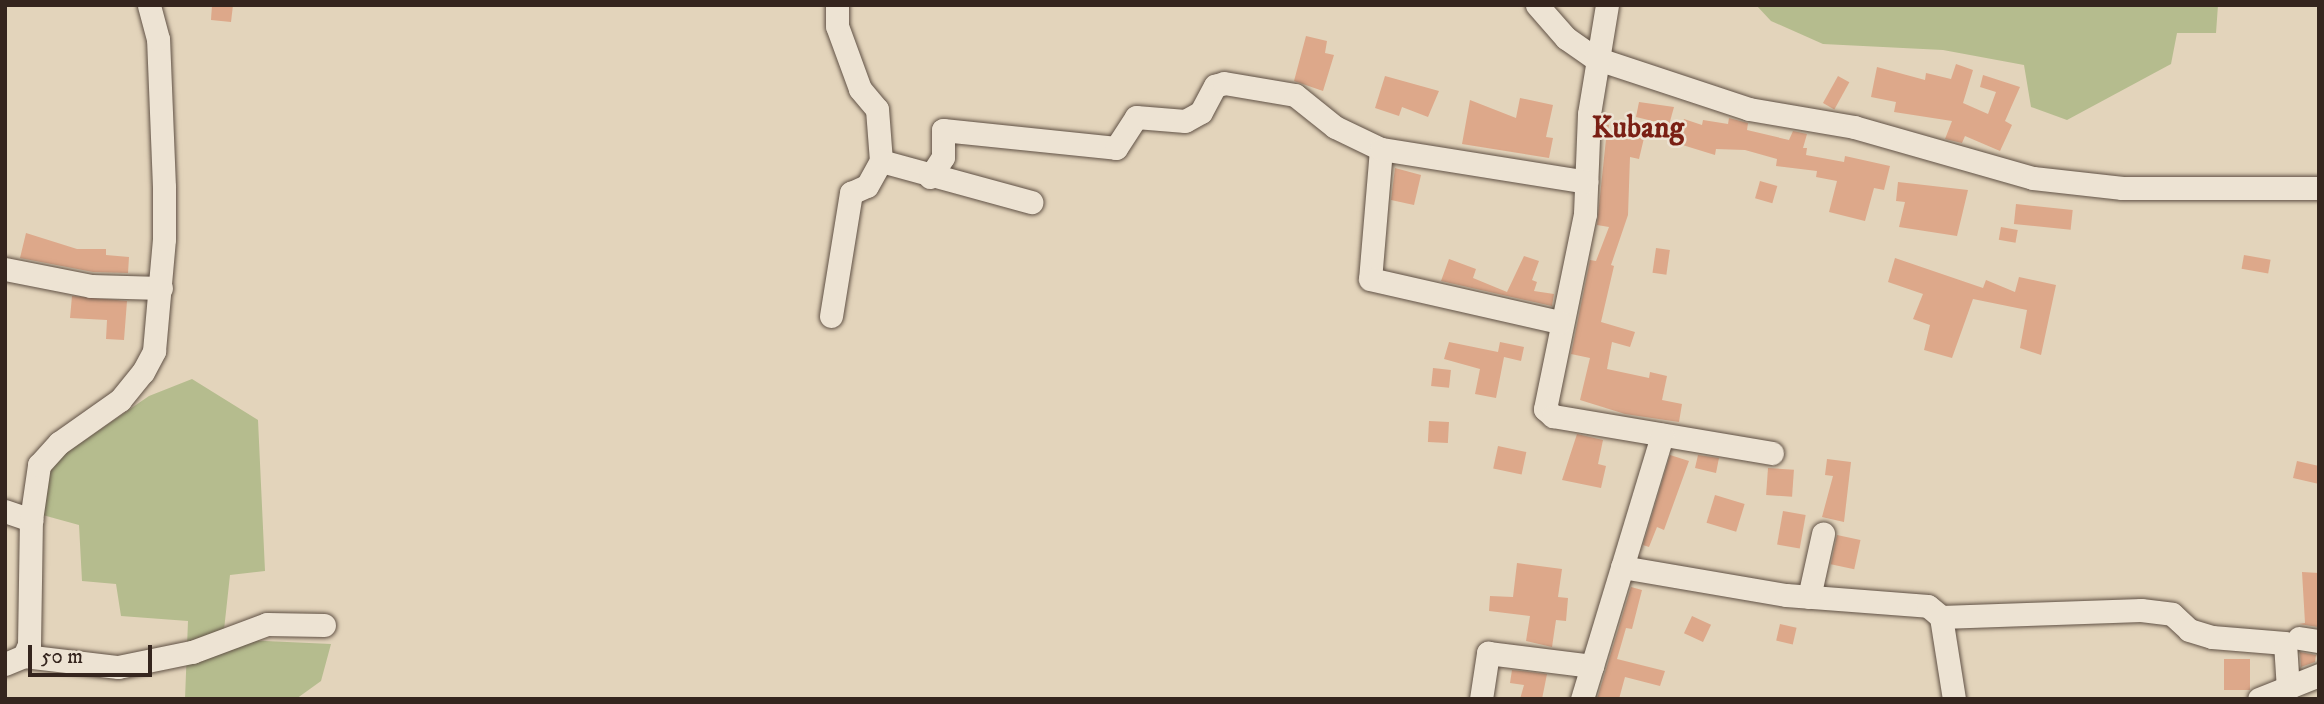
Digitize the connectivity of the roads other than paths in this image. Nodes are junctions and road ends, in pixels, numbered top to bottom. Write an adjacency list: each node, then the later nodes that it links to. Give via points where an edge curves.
1 (149, 5): 13 (street, via 158,39 164,187)
2 (836, 5): 7 (street, via 837,26 860,89 877,109)
3 (1537, 5): 5 (street, via 1566,38)
4 (1607, 5): 5 (street)
5 (1595, 58): 9 (street); 10 (street, via 1749,109 1854,127 2033,178 2122,188)
6 (1381, 149): 8 (street, via 1335,127 1295,95 1224,83 1215,86 1201,112 1185,121 1136,117 1116,148 943,130 943,157); 9 (street); 15 (street, via 1370,279)
7 (881, 161): 8 (street); 14 (street, via 867,186 851,193)
8 (930, 177): 11 (street)
9 (1586, 182): 15 (street, via 1585,214)
10 (2319, 188)
11 (1031, 202)
12 (5, 269): 13 (street, via 91,286)
13 (161, 288): 19 (street, via 153,351 144,372 120,400 45,456 36,472)
14 (831, 316)
15 (1560, 322): 16 (street, via 1546,399 1549,414)
16 (1662, 435): 17 (street); 21 (street)
17 (1772, 453)
18 (5, 511): 19 (street)
19 (31, 520): 25 (street, via 31,624)
20 (1823, 534): 22 (street)
21 (1622, 567): 22 (street); 26 (street)
22 (1809, 597): 23 (street, via 1928,606)
23 (1941, 617): 28 (street, via 2141,610 2172,614 2189,630 2212,637 2285,643); 31 (street)
24 (324, 625): 25 (street, via 267,624 192,652 118,667)
25 (15, 660)
26 (1592, 666): 29 (street, via 1488,653); 30 (street)
27 (2319, 676): 28 (street)
28 (2288, 689): 32 (street)
29 (1481, 699)
30 (1582, 699)
31 (1954, 699)
32 (2259, 699)

